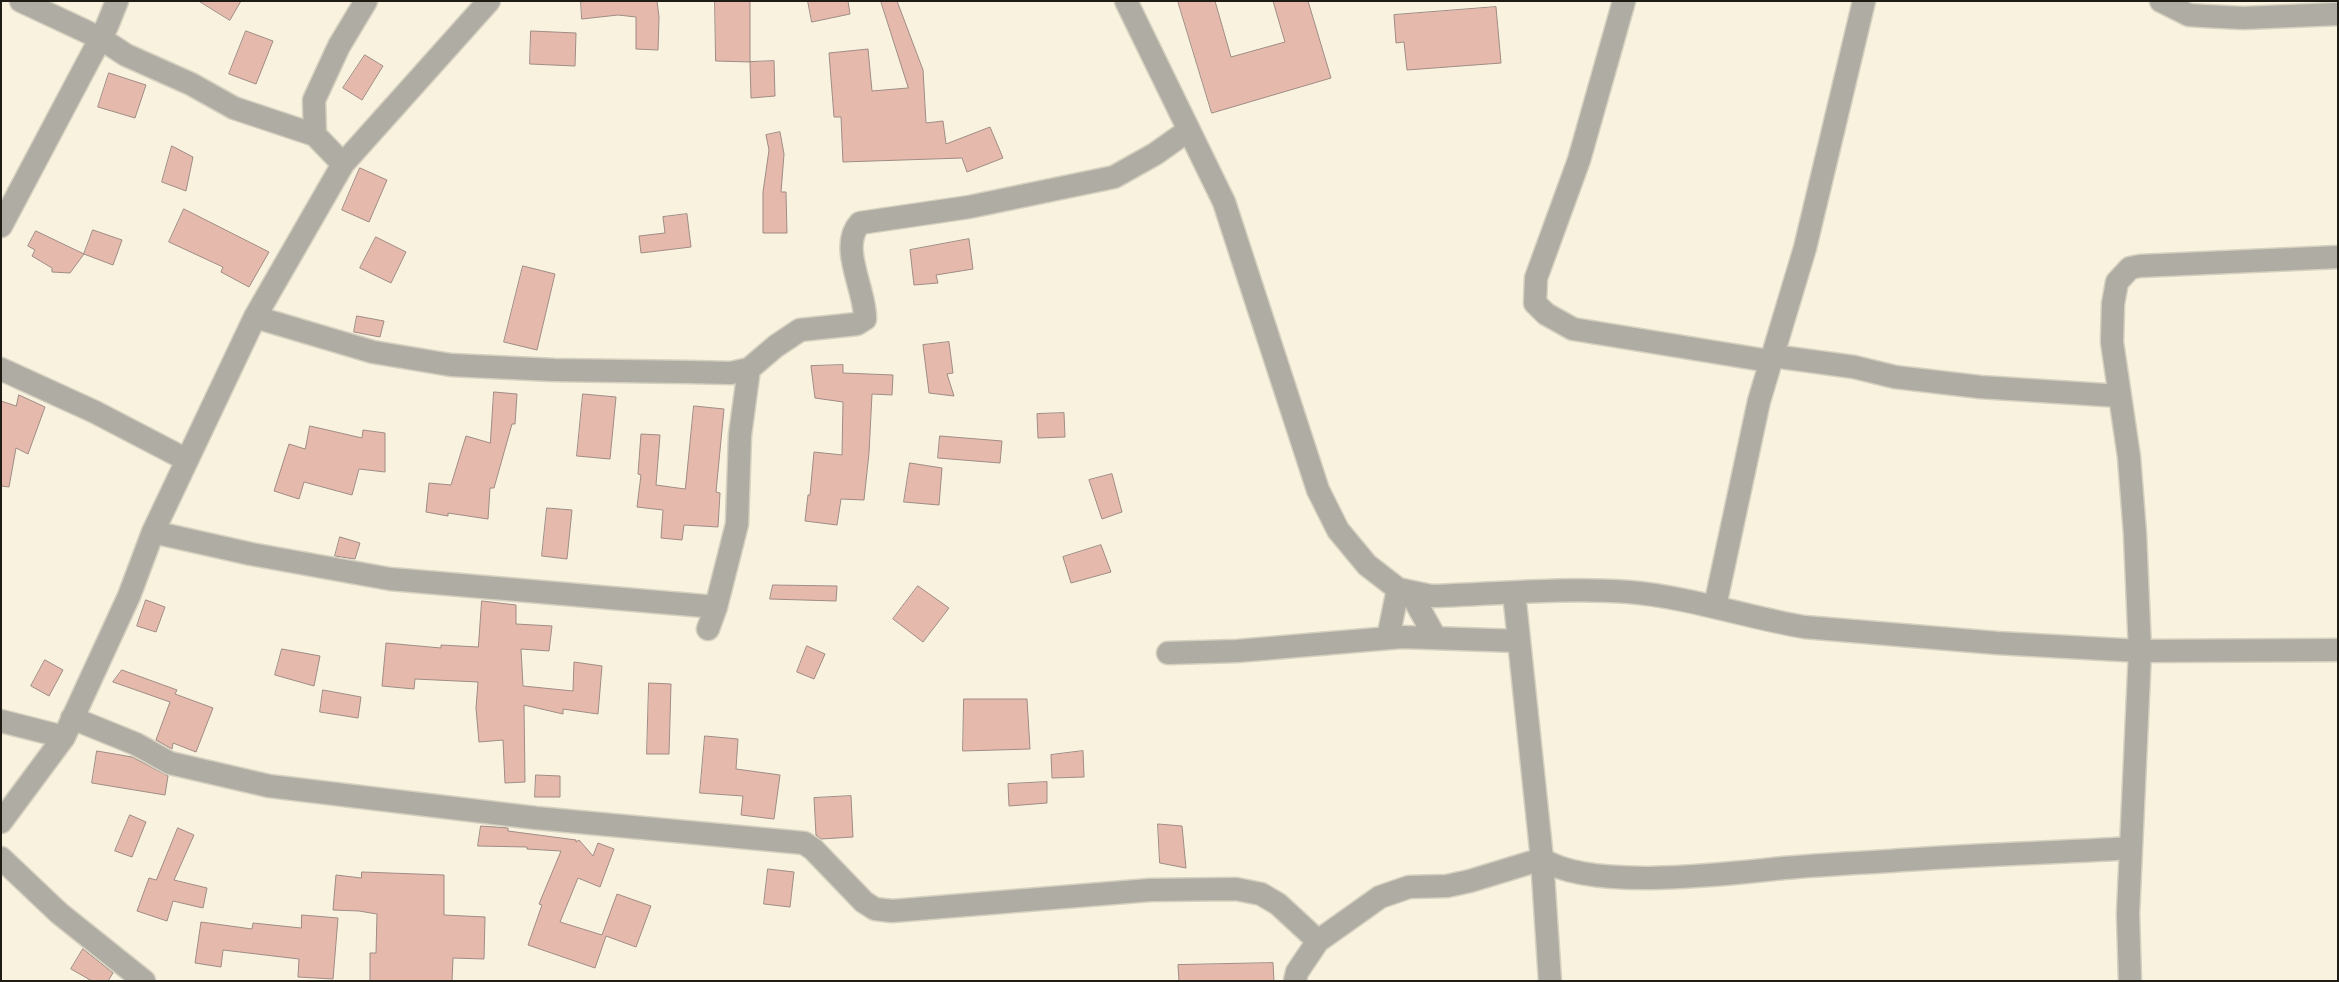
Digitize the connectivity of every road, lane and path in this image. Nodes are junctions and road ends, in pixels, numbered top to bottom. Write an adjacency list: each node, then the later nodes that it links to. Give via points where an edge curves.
1 (21, 1): 10 (street)
2 (117, 1): 10 (street)
3 (366, 1): 12 (street, via 339,46 314,100)
4 (489, 1): 13 (street)
5 (1126, 1): 11 (street)
6 (1624, 1): 17 (street, via 1579,160 1536,278 1535,303 1546,314 1573,329)
7 (1864, 1): 17 (street, via 1805,248)
8 (2161, 1): 9 (street, via 2189,15 2243,18)
9 (2338, 14)
10 (100, 38): 12 (street, via 126,55 191,84 234,108); 14 (street)
11 (1189, 130): 19 (street, via 1114,177 969,206 860,223 853,231 851,249 865,320 857,324 800,330); 23 (street, via 1224,202 1318,490 1344,537 1366,565)
12 (315, 135): 13 (street)
13 (343, 164): 16 (street)
14 (1, 226)
15 (2338, 257): 20 (street, via 2130,268 2117,282 2113,304 2112,342)
16 (255, 317): 19 (street, via 373,352 452,365 731,373); 21 (street)
17 (1771, 358): 20 (street, via 1980,387); 25 (street)
18 (1, 369): 21 (street, via 95,412)
19 (749, 369): 26 (street, via 740,435 737,524)
20 (2120, 396): 32 (street, via 2129,457)
21 (187, 460): 22 (street)
22 (153, 532): 26 (street, via 251,554 390,579); 35 (street, via 129,596)
23 (1404, 591): 24 (street, via 1431,596); 28 (street); 29 (street)
24 (1514, 594): 25 (street, via 1628,592); 30 (street)
25 (1715, 606): 32 (street, via 1772,622 1804,626 1997,643)
26 (716, 607): 27 (street)
27 (708, 629)
28 (1435, 637): 29 (street); 30 (street)
29 (1388, 638): 33 (street, via 1237,651)
30 (1519, 641): 39 (street)
31 (2338, 650): 32 (street)
32 (2140, 651): 37 (street)
33 (1168, 653)
34 (1, 721): 35 (street)
35 (68, 728): 36 (street); 40 (street, via 136,744 170,763 270,786 536,818 804,842 864,902 892,911 1150,890 1236,889 1261,894 1278,904)
36 (1, 822)
37 (2131, 848): 39 (street, via 1668,877 1604,876 1553,867); 44 (street, via 2128,914)
38 (1, 858): 41 (street, via 59,913)
39 (1542, 859): 40 (street, via 1447,886 1409,887 1380,897); 43 (street)
40 (1318, 941): 42 (street, via 1297,972)
41 (144, 981)
42 (1295, 981)
43 (1550, 981)
44 (2130, 981)

